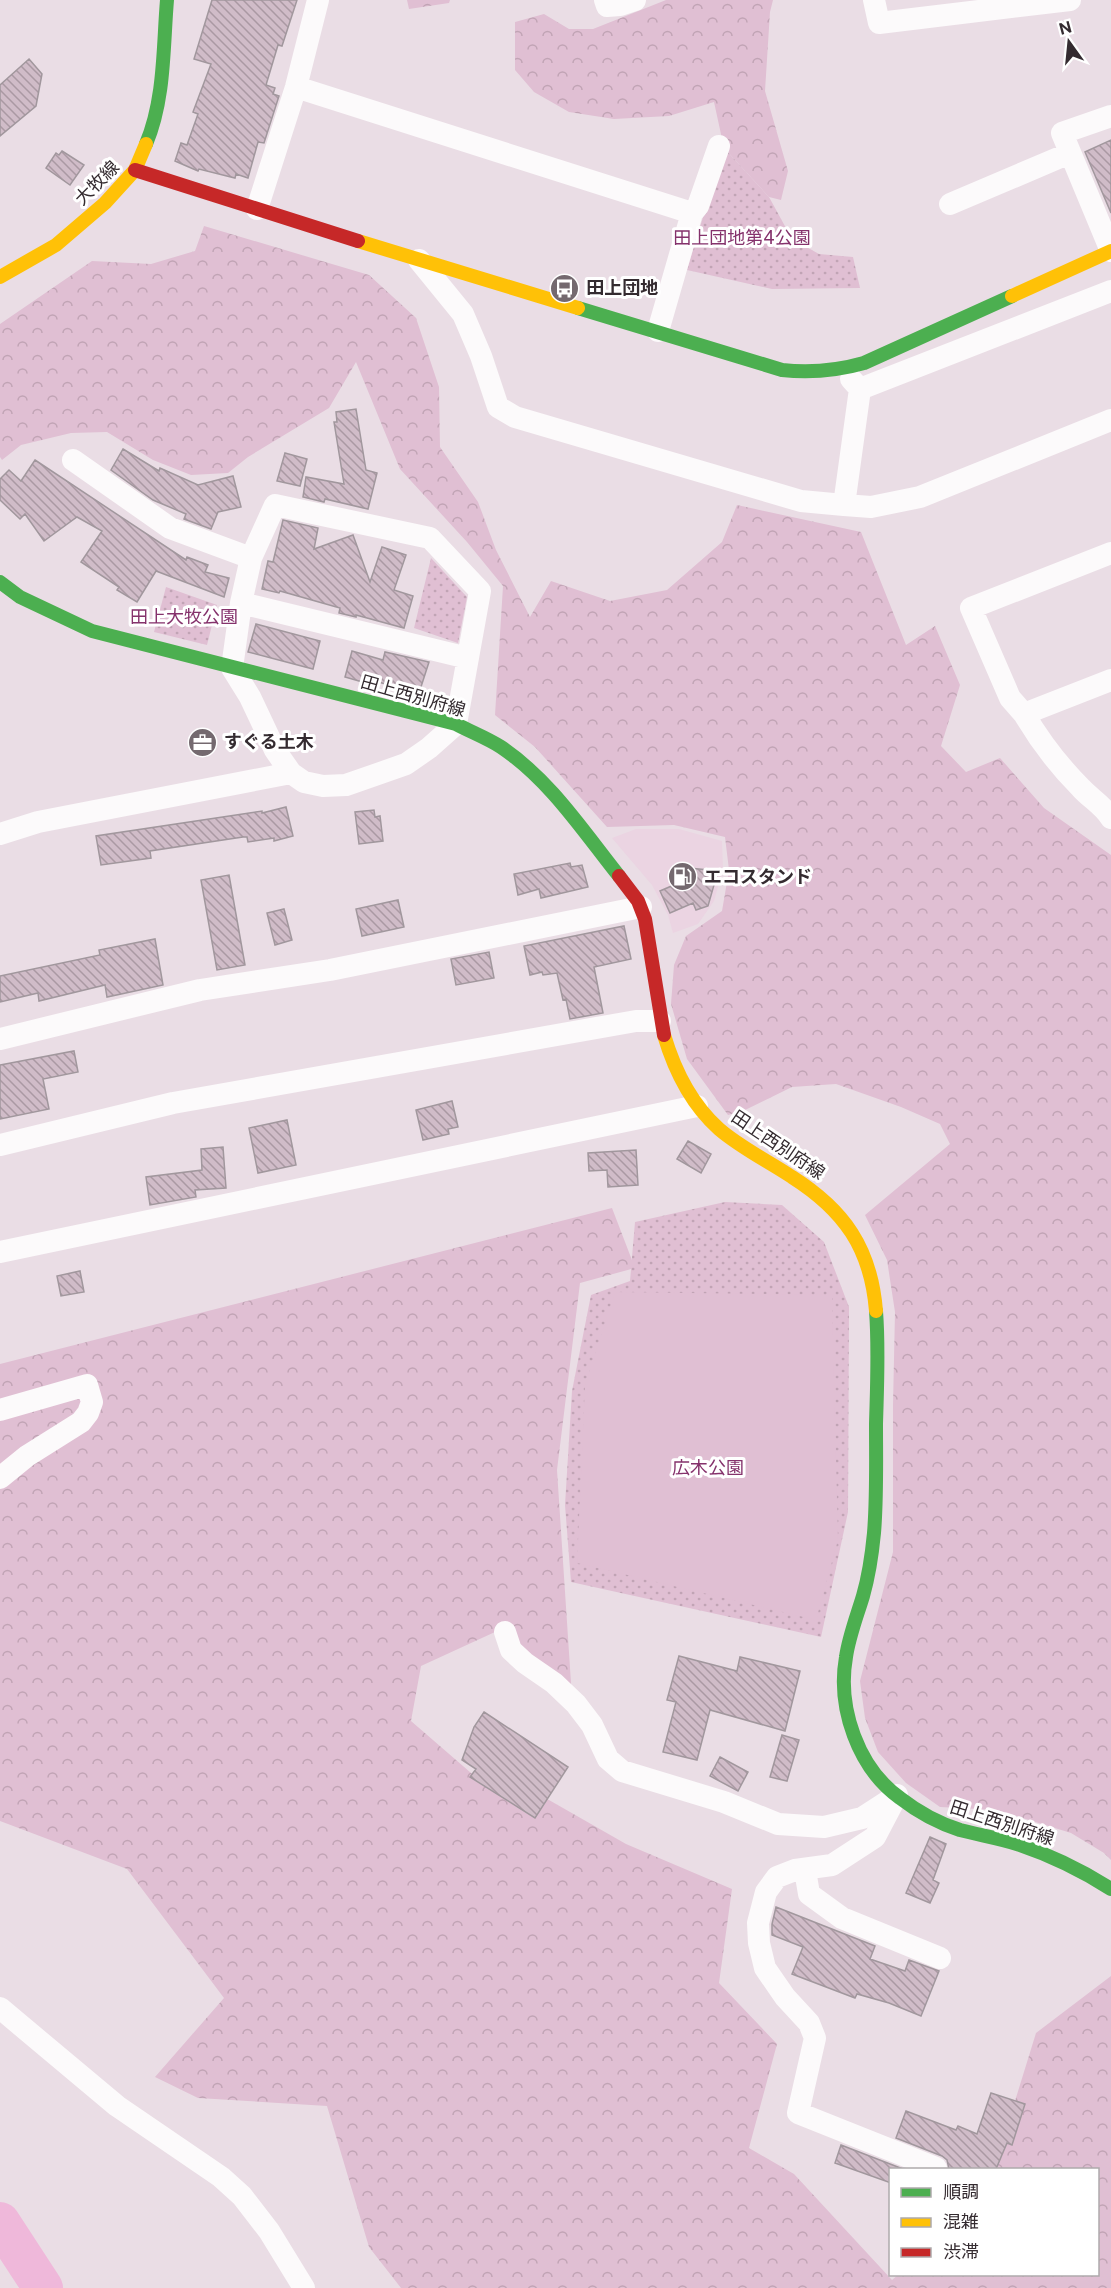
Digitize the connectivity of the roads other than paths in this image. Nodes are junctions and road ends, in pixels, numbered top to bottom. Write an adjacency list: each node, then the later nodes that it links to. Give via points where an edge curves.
1 (318, 0): 8 (street)
2 (605, 0): 3 (street, via 607,6)
3 (635, 0)
4 (874, 0): 5 (street, via 879,23)
5 (1070, 0)
6 (150, 1): 7 (street)
7 (167, 1): 12 (street, 大牧線, via 155,118)
8 (296, 87): 14 (street); 15 (street)
9 (1111, 116): 11 (street, via 1062,133)
10 (719, 146): 15 (street)
11 (1070, 153): 13 (street); 16 (street)
12 (135, 170): 14 (street); 18 (street, 大牧線, via 105,203 56,245)
13 (950, 204)
14 (257, 209): 17 (street)
15 (692, 213): 20 (street)
16 (1111, 251): 21 (street)
17 (419, 260): 20 (street); 25 (street, via 463,314 498,406 515,417 801,501)
18 (0, 278)
19 (1111, 291): 22 (street)
20 (658, 331): 21 (street, via 782,370 817,374)
21 (843, 370): 22 (street)
22 (860, 389): 25 (street)
23 (1111, 420): 25 (street, via 920,497 871,507)
24 (73, 460): 27 (street, via 170,528)
25 (844, 505)
26 (1111, 553): 33 (street, via 971,608 1010,698)
27 (251, 558): 29 (street); 30 (street, via 275,505 430,538 480,591)
28 (0, 582): 31 (street, 田上西別府線, via 20,597 92,631)
29 (241, 603): 30 (street); 31 (street)
30 (468, 658): 34 (street)
31 (232, 668): 34 (street, 田上西別府線); 35 (street)
32 (1111, 680): 33 (street)
33 (1024, 714): 36 (street, via 1040,741 1082,789)
34 (456, 724): 35 (street, via 406,764 346,785 304,782); 38 (street, 田上西別府線, via 506,750 541,781 576,820)
35 (291, 773): 37 (street, via 38,822)
36 (1109, 811)
37 (0, 834)
38 (641, 907): 39 (street, 田上西別府線); 40 (street, via 330,970 200,990)
39 (660, 1021): 41 (street, 田上西別府線, via 675,1069); 42 (street, via 636,1022 173,1104)
40 (0, 1039)
41 (697, 1106): 43 (street); 47 (street, 田上西別府線, via 727,1137 828,1201 854,1232 868,1267 877,1316 875,1509 871,1560 845,1659 846,1704 859,1746 876,1776)
42 (0, 1145)
43 (0, 1252)
44 (0, 1410): 45 (street, via 87,1385 92,1402 81,1422)
45 (0, 1478)
46 (505, 1632): 47 (street, via 511,1650 576,1704 592,1725 608,1759 622,1771 724,1802 778,1824 824,1827 862,1818)
47 (897, 1795): 48 (street, via 875,1837 832,1864); 49 (street, 田上西別府線, via 945,1825 1017,1844)
48 (805, 1869): 50 (street, via 809,1894 842,1918); 52 (street, via 777,1876 766,1892 758,1923 765,1968 809,2023 815,2038 798,2113)
49 (1111, 1889)
50 (940, 1958)
51 (0, 2008): 53 (street, via 117,2106 221,2177 242,2196)
52 (936, 2168)
53 (304, 2288)

